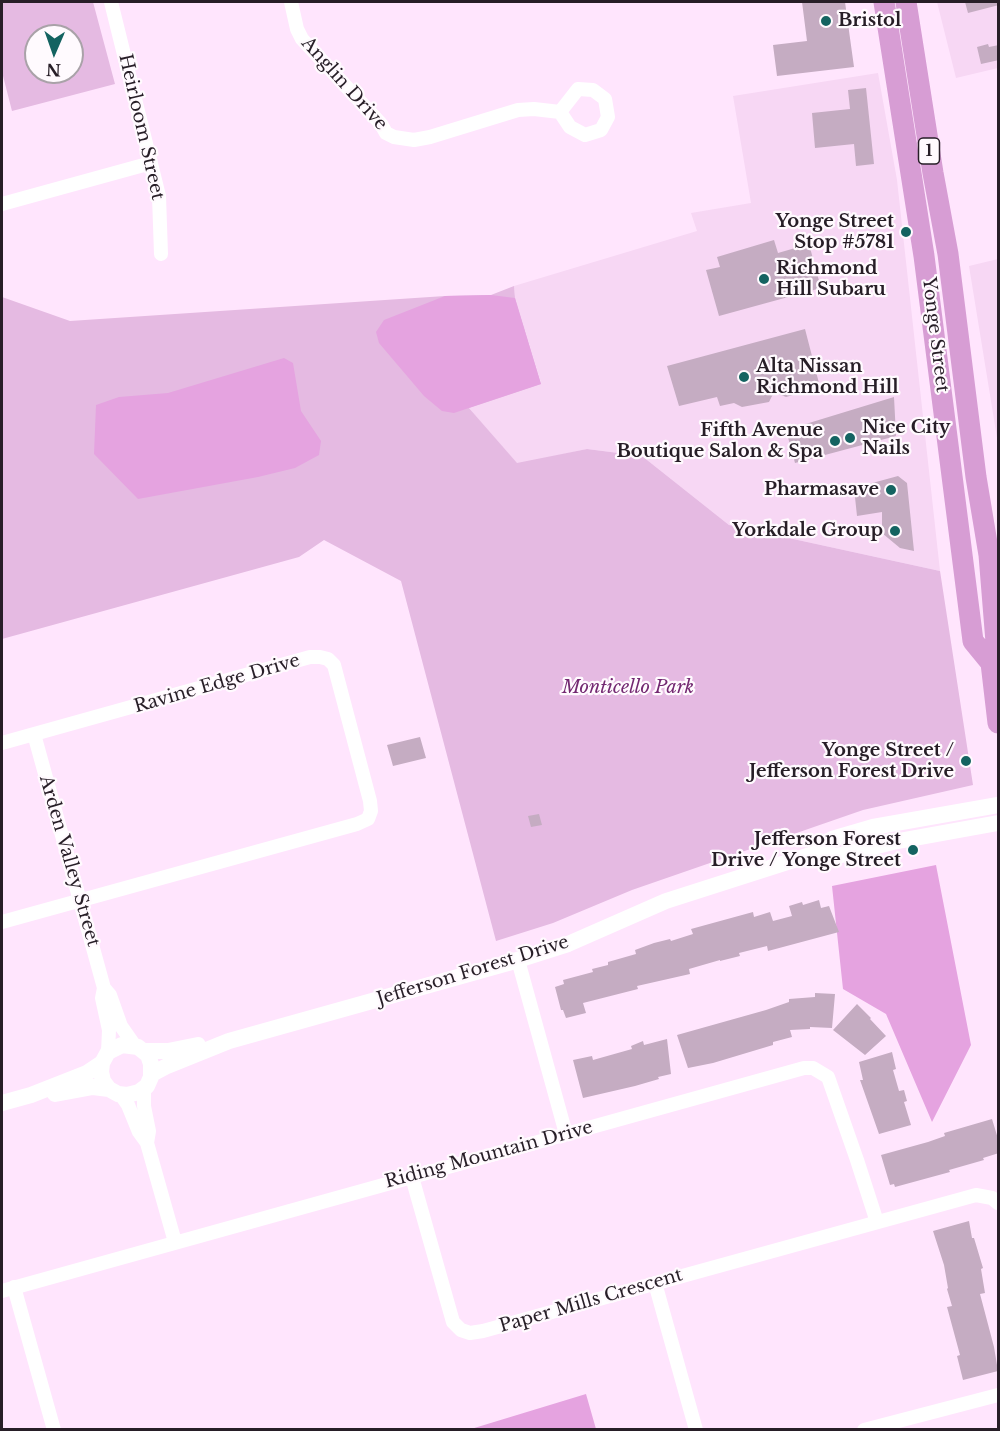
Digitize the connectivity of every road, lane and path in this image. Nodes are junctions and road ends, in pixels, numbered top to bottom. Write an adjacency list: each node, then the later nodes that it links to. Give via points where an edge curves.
1 (111, 2): 6 (street, Heirloom Street)
2 (291, 2): 5 (street, Anglin Drive, via 302,39 386,133 394,137 430,137 518,110)
3 (884, 2): 9 (main road, Yonge Street / 1, via 929,291 974,641)
4 (906, 2): 9 (main road, Yonge Street / 1, via 950,266 988,555 996,642)
5 (560, 112)
6 (151, 163): 7 (street); 8 (street, Heirloom Street, via 159,196)
7 (2, 204)
8 (161, 255)
9 (992, 663): 10 (main road, Yonge Street / 1)
10 (999, 723)
11 (34, 734): 12 (street, Ravine Edge Drive); 16 (street, Arden Valley Street); 16 (street, Ravine Edge Drive, via 310,657 328,659 334,665 370,801 369,819)
12 (2, 743)
13 (999, 805): 15 (street, Jefferson Forest Drive, via 873,827 832,839)
14 (999, 823): 15 (street, Jefferson Forest Drive, via 837,856)
15 (816, 854): 18 (street, Jefferson Forest Drive, via 666,901 568,944)
16 (80, 901): 17 (street); 19 (street, Arden Valley Street)
17 (2, 922)
18 (518, 960): 20 (street, Jefferson Forest Drive); 27 (street)
19 (104, 988): 21 (street, Arden Valley Street, via 122,1026); 22 (street, Arden Valley Street, via 102,998 109,1030)
20 (229, 1041): 21 (street, Jefferson Forest Drive, via 168,1051); 23 (street, Jefferson Forest Drive, via 167,1066)
21 (139, 1048): 22 (street, via 122,1044); 23 (street, via 151,1061)
22 (105, 1057): 24 (street, via 102,1078); 25 (street, via 87,1073)
23 (148, 1081): 24 (street, via 133,1095); 28 (street, via 144,1106)
24 (115, 1092): 25 (street, via 93,1087); 28 (street, via 130,1107)
25 (31, 1095): 26 (street)
26 (2, 1103)
27 (566, 1134): 29 (street, Riding Mountain Drive); 31 (street, Riding Mountain Drive, via 813,1068 828,1077)
28 (147, 1143): 32 (street)
29 (412, 1177): 32 (street, Riding Mountain Drive); 33 (street, Paper Mills Crescent, via 453,1322 460,1330 483,1331)
30 (999, 1203): 31 (street, Paper Mills Crescent, via 976,1195)
31 (877, 1222): 33 (street, Paper Mills Crescent)
32 (175, 1242): 34 (street, Riding Mountain Drive)
33 (655, 1283): 37 (street)
34 (8, 1289): 36 (street)
35 (999, 1395): 38 (street)
36 (54, 1430)
37 (696, 1430)
38 (864, 1430)

